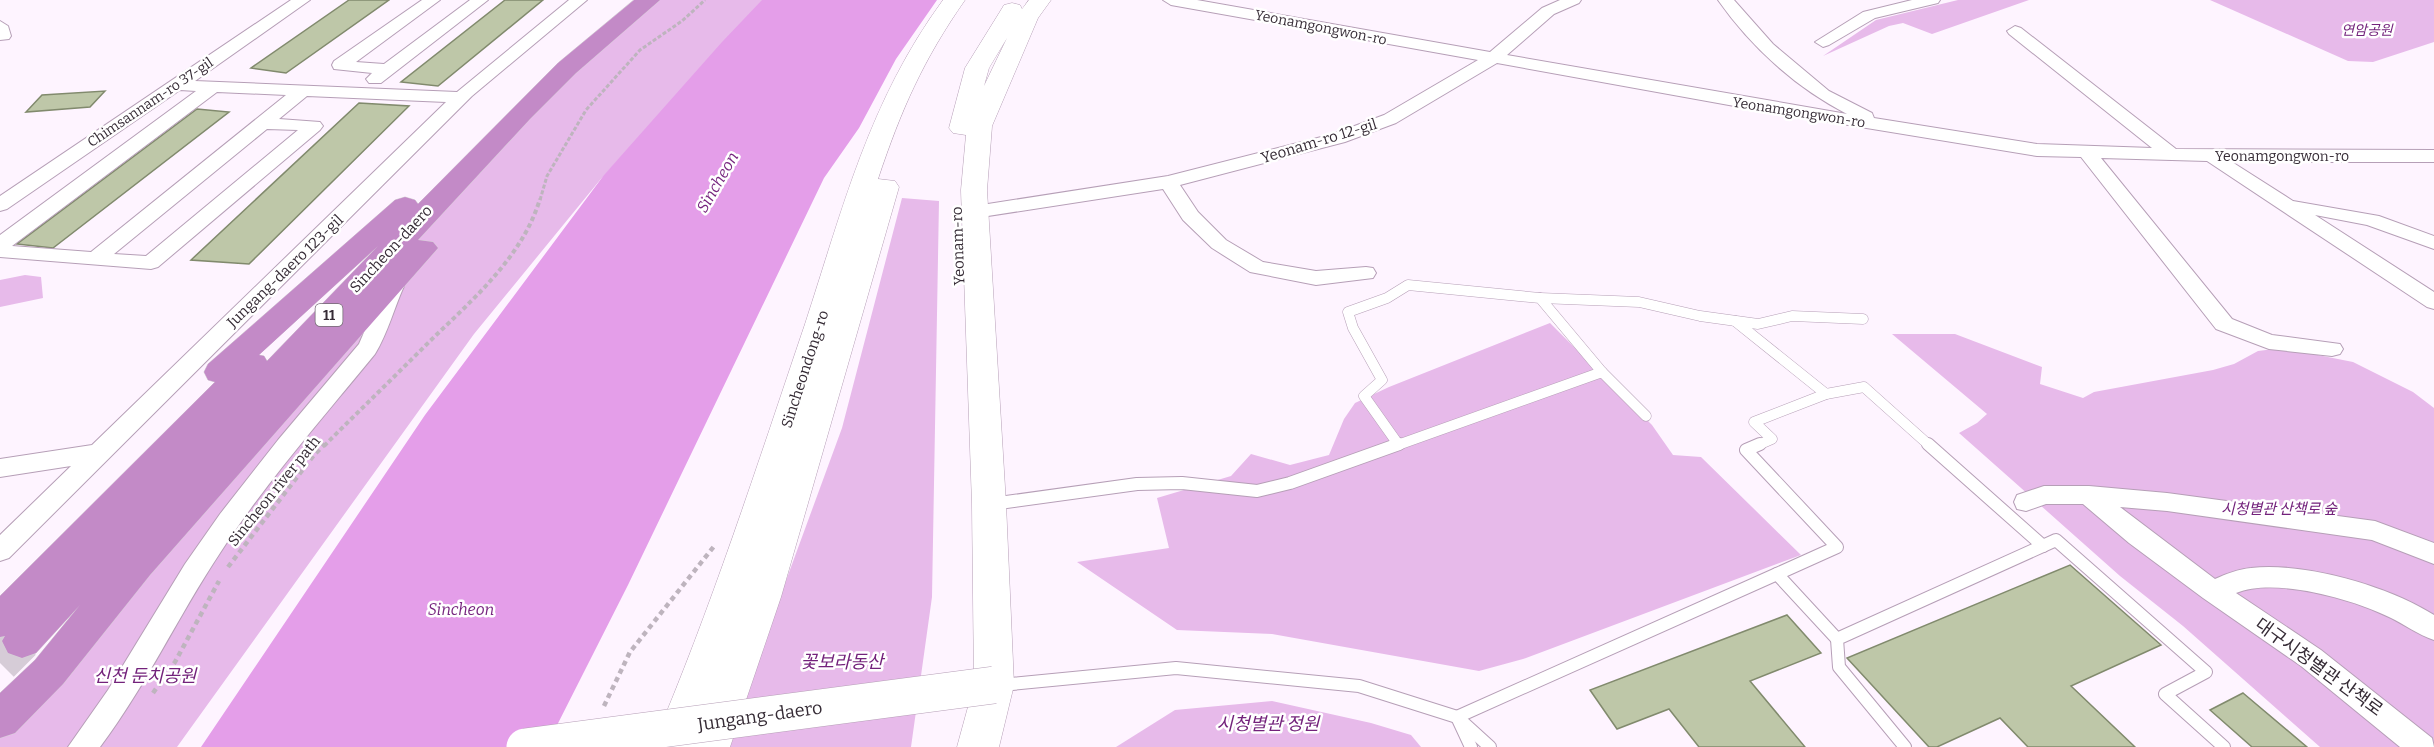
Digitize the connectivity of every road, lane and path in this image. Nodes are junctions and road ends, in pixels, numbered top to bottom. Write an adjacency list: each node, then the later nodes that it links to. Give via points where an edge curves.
1 (302, 0): 23 (street, Chimsannam-ro 37-gil)
2 (432, 0): 21 (street, via 340,65)
3 (480, 0): 21 (street)
4 (579, 0): 27 (street, Jungang-daero 123-gil)
5 (620, 0): 35 (highway, Sincheon-daero / 11, via 482,126)
6 (648, 0): 22 (highway, Sincheon-daero / 11)
7 (705, 0): 72 (path, Sincheon river path, via 640,50 586,110 547,176 534,218 492,280 314,455 224,572 175,662)
8 (954, 0): 78 (main road, Sincheondong-ro, via 913,60 880,135 739,574)
9 (975, 0): 79 (main road, Sincheondong-ro, via 926,76 904,125 762,597)
10 (1018, 0): 58 (main road, Yeonam-ro, via 977,68 955,159 962,334)
11 (1040, 0): 38 (main road, Yeonam-ro, via 1027,18 979,126)
12 (1171, 0): 17 (street, Yeonamgongwon-ro)
13 (1255, 0): 17 (street)
14 (1573, 0): 20 (street, Yeonam-ro 12-gil, via 1548,11)
15 (1726, 0): 29 (street, via 1767,48 1823,95)
16 (1932, 0): 19 (street, via 1869,15)
17 (1232, 10): 20 (street, Yeonamgongwon-ro)
18 (2015, 31): 31 (street)
19 (1823, 42)
20 (1492, 59): 29 (street, Yeonamgongwon-ro); 34 (street, Yeonam-ro 12-gil, via 1380,123 1339,138)
21 (388, 70): 26 (street)
22 (552, 83): 44 (highway, via 522,135); 67 (highway, Sincheon-daero / 11)
23 (175, 85): 24 (street); 37 (street, Chimsannam-ro 37-gil)
24 (214, 87): 25 (street); 40 (street)
25 (303, 90): 26 (street); 28 (street)
26 (358, 93): 27 (street)
27 (462, 97): 54 (street, Jungang-daero 123-gil)
28 (263, 123): 42 (street); 42 (street, via 314,126 151,263)
29 (1886, 127): 30 (street, Yeonamgongwon-ro, via 2037,150)
30 (2087, 152): 31 (street, Yeonamgongwon-ro); 49 (street, via 2224,324 2269,342)
31 (2173, 156): 32 (street, Yeonamgongwon-ro)
32 (2211, 156): 33 (street, Yeonamgongwon-ro); 36 (street)
33 (2434, 156)
34 (1169, 182): 38 (street, Yeonam-ro 12-gil); 43 (street, via 1190,216 1219,244 1257,267 1316,278)
35 (409, 203): 65 (highway, via 170,416); 67 (highway, Sincheon-daero / 11)
36 (2285, 204): 39 (street, via 2372,220); 46 (street)
37 (0, 205)
38 (975, 212): 58 (main road, Yeonam-ro)
39 (2434, 243)
40 (0, 245)
41 (0, 251): 42 (street)
42 (95, 259)
43 (1366, 273)
44 (398, 276): 69 (highway, via 137,564); 76 (street, via 367,349 258,479 126,690)
45 (1540, 298): 48 (lane, via 1639,302); 50 (lane); 53 (lane, via 1408,285 1377,303 1348,312 1382,380 1364,396)
46 (2434, 302)
47 (1863, 319): 48 (lane, via 1792,316 1758,324)
48 (1735, 321): 51 (lane)
49 (2331, 349)
50 (1602, 372): 52 (lane); 53 (lane)
51 (1826, 394): 60 (lane, via 1864,387); 63 (lane, via 1754,422 1772,439 1746,450 1837,547)
52 (1646, 417)
53 (1398, 444): 58 (lane, via 1257,491 1182,483 1137,484)
54 (100, 453): 55 (street); 61 (street, Jungang-daero 123-gil)
55 (0, 468)
56 (2089, 495): 57 (street); 62 (street, via 2375,531); 64 (street, 대구시청별관 산책로)
57 (2035, 498)
58 (989, 504): 70 (main road, Yeonam-ro)
59 (723, 536): 73 (path, via 630,652)
60 (2043, 546): 68 (lane); 84 (lane, via 2056,540 2206,672 2165,694)
61 (0, 551)
62 (2434, 554)
63 (1777, 574): 68 (lane); 74 (lane)
64 (2212, 591): 66 (street, via 2251,578 2301,581 2361,595); 85 (street, 대구시청별관 산책로, via 2311,658)
65 (0, 595)
66 (2432, 624)
67 (11, 631)
68 (1837, 639): 83 (lane, via 1839,667)
69 (49, 672): 71 (highway); 75 (highway)
70 (994, 685): 74 (lane, via 1176,668 1359,686); 77 (main road, Jungang-daero, bridge); 80 (main road, Yeonam-ro)
71 (0, 697)
72 (148, 701)
73 (600, 716)
74 (1456, 717): 81 (lane); 82 (lane)
75 (0, 720)
76 (83, 747)
77 (525, 747)
78 (674, 747)
79 (709, 747)
80 (978, 747)
81 (1471, 747)
82 (1490, 747)
83 (1905, 747)
84 (2224, 747)
85 (2422, 747)

